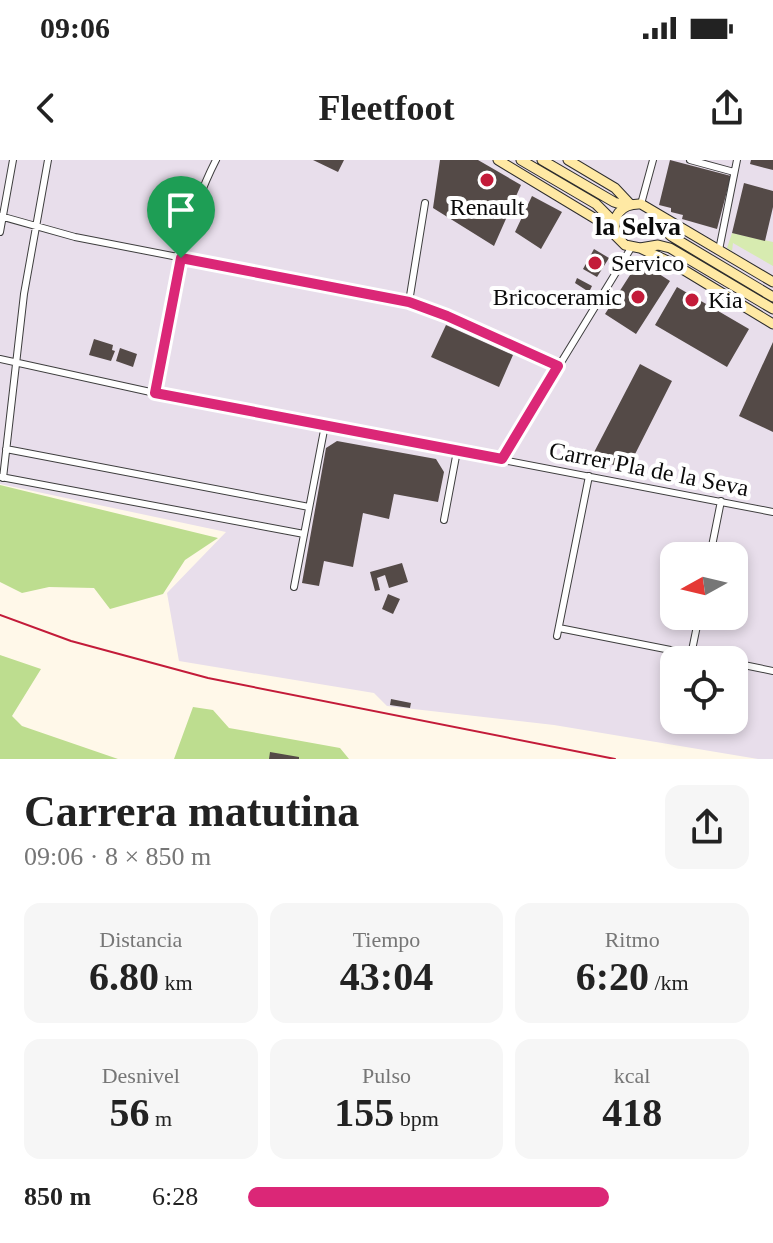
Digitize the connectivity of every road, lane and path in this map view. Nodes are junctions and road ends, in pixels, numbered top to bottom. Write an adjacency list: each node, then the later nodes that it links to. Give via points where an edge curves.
1 (13, 160): 16 (street)
2 (48, 160): 19 (street)
3 (216, 160): 24 (street, via 197,198)
4 (498, 160): 21 (main road, via 604,224)
5 (521, 160): 17 (main road, via 596,204)
6 (542, 160): 14 (main road)
7 (568, 160): 14 (main road, via 615,188)
8 (653, 160): 13 (street)
9 (690, 160): 11 (street)
10 (737, 160): 11 (street)
11 (734, 172): 23 (street)
12 (425, 203): 27 (street)
13 (641, 204): 14 (main road); 15 (main road)
14 (628, 205): 17 (main road)
15 (653, 212): 18 (main road); 23 (main road)
16 (1, 216): 19 (street); 20 (street)
17 (614, 222): 21 (main road)
18 (658, 224): 22 (main road, via 655,237); 26 (main road)
19 (36, 227): 24 (street); 31 (street)
20 (0, 232)
21 (619, 240): 22 (main road)
22 (639, 247): 28 (main road, via 670,248); 29 (main road); 32 (street)
23 (719, 250): 25 (main road)
24 (181, 258): 27 (street); 33 (street)
25 (773, 282)
26 (773, 297)
27 (409, 302): 32 (street)
28 (773, 309)
29 (773, 324)
30 (0, 359): 31 (street, Carrer Pla de la Seva)
31 (15, 363): 33 (street, Carrer Pla de la Seva); 35 (street)
32 (558, 366): 37 (street)
33 (155, 393): 34 (street, Carrer Pla de la Seva)
34 (325, 425): 36 (street, Carrer Pla de la Seva); 41 (street)
35 (6, 449): 39 (street); 41 (street)
36 (457, 451): 37 (street, Carrer Pla de la Seva); 43 (street)
37 (502, 459): 38 (street, Carrer Pla de la Seva)
38 (589, 476): 40 (street, Carrer Pla de la Seva); 47 (street, via 558,632)
39 (1, 477): 44 (street)
40 (721, 501): 42 (street, Carrer Pla de la Seva); 45 (street)
41 (309, 507): 44 (street)
42 (773, 512)
43 (444, 520)
44 (304, 534): 46 (street)
45 (713, 542)
46 (294, 587)
47 (660, 651)
48 (748, 666): 49 (street)
49 (773, 671)

